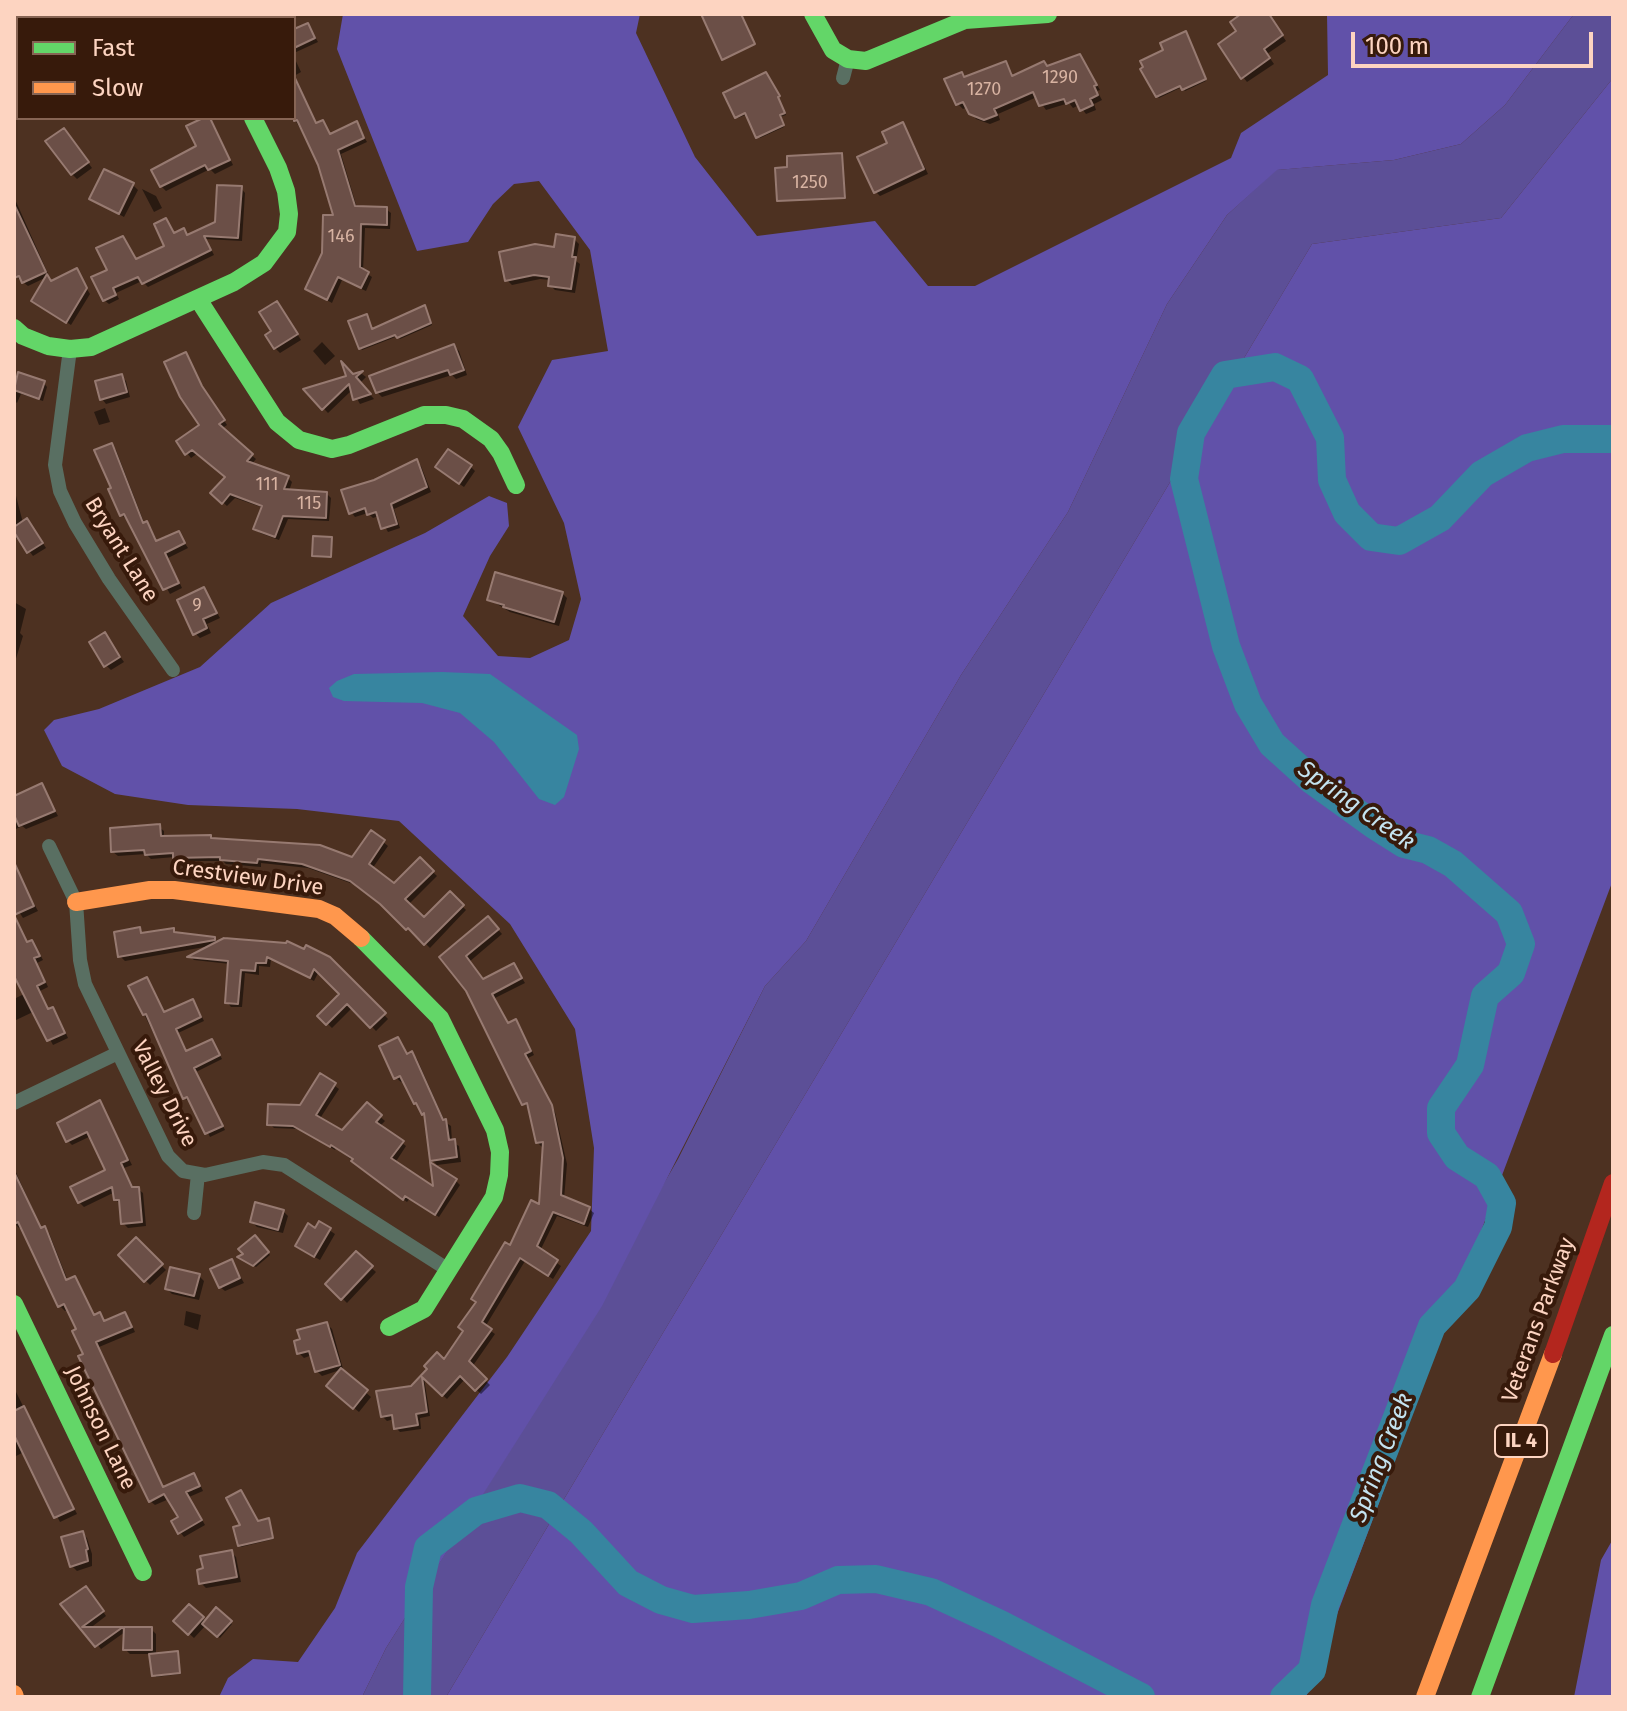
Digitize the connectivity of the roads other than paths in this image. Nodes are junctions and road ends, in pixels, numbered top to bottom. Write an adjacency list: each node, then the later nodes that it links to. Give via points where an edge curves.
1 (813, 14): 3 (main road, via 833,50)
2 (1048, 14): 3 (main road, via 965,20 866,61)
3 (848, 59): 4 (street)
4 (843, 78)
5 (254, 120): 6 (main road, via 286,191 287,232 264,263)
6 (198, 299): 8 (main road, via 109,341); 9 (main road, via 277,422 299,440 332,449 424,415 446,415 463,419 491,439)
7 (14, 328): 8 (main road, via 35,342)
8 (70, 349): 10 (street, Bryant Lane, via 55,465 60,491 109,579)
9 (516, 485)
10 (173, 670)
11 (49, 846): 12 (street, Valley Drive)
12 (76, 902): 13 (street, Valley Drive, via 85,984); 18 (main road, Crestview Drive, via 150,890 188,892 319,909 363,938 440,1018 495,1130 500,1152 494,1197)
13 (118, 1053): 14 (street); 15 (street, Valley Drive, via 168,1156 183,1171)
14 (14, 1103)
15 (198, 1174): 17 (street); 18 (street, Valley Drive, via 263,1162 284,1165)
16 (1613, 1183): 23 (main road, Veterans Parkway / IL 4)
17 (194, 1213)
18 (447, 1269): 20 (main road, Crestview Drive, via 424,1309)
19 (14, 1304): 22 (main road, Johnson Lane)
20 (389, 1327)
21 (1613, 1335): 24 (main road, IL 4)
22 (143, 1572)
23 (1425, 1697)
24 (1480, 1697)

